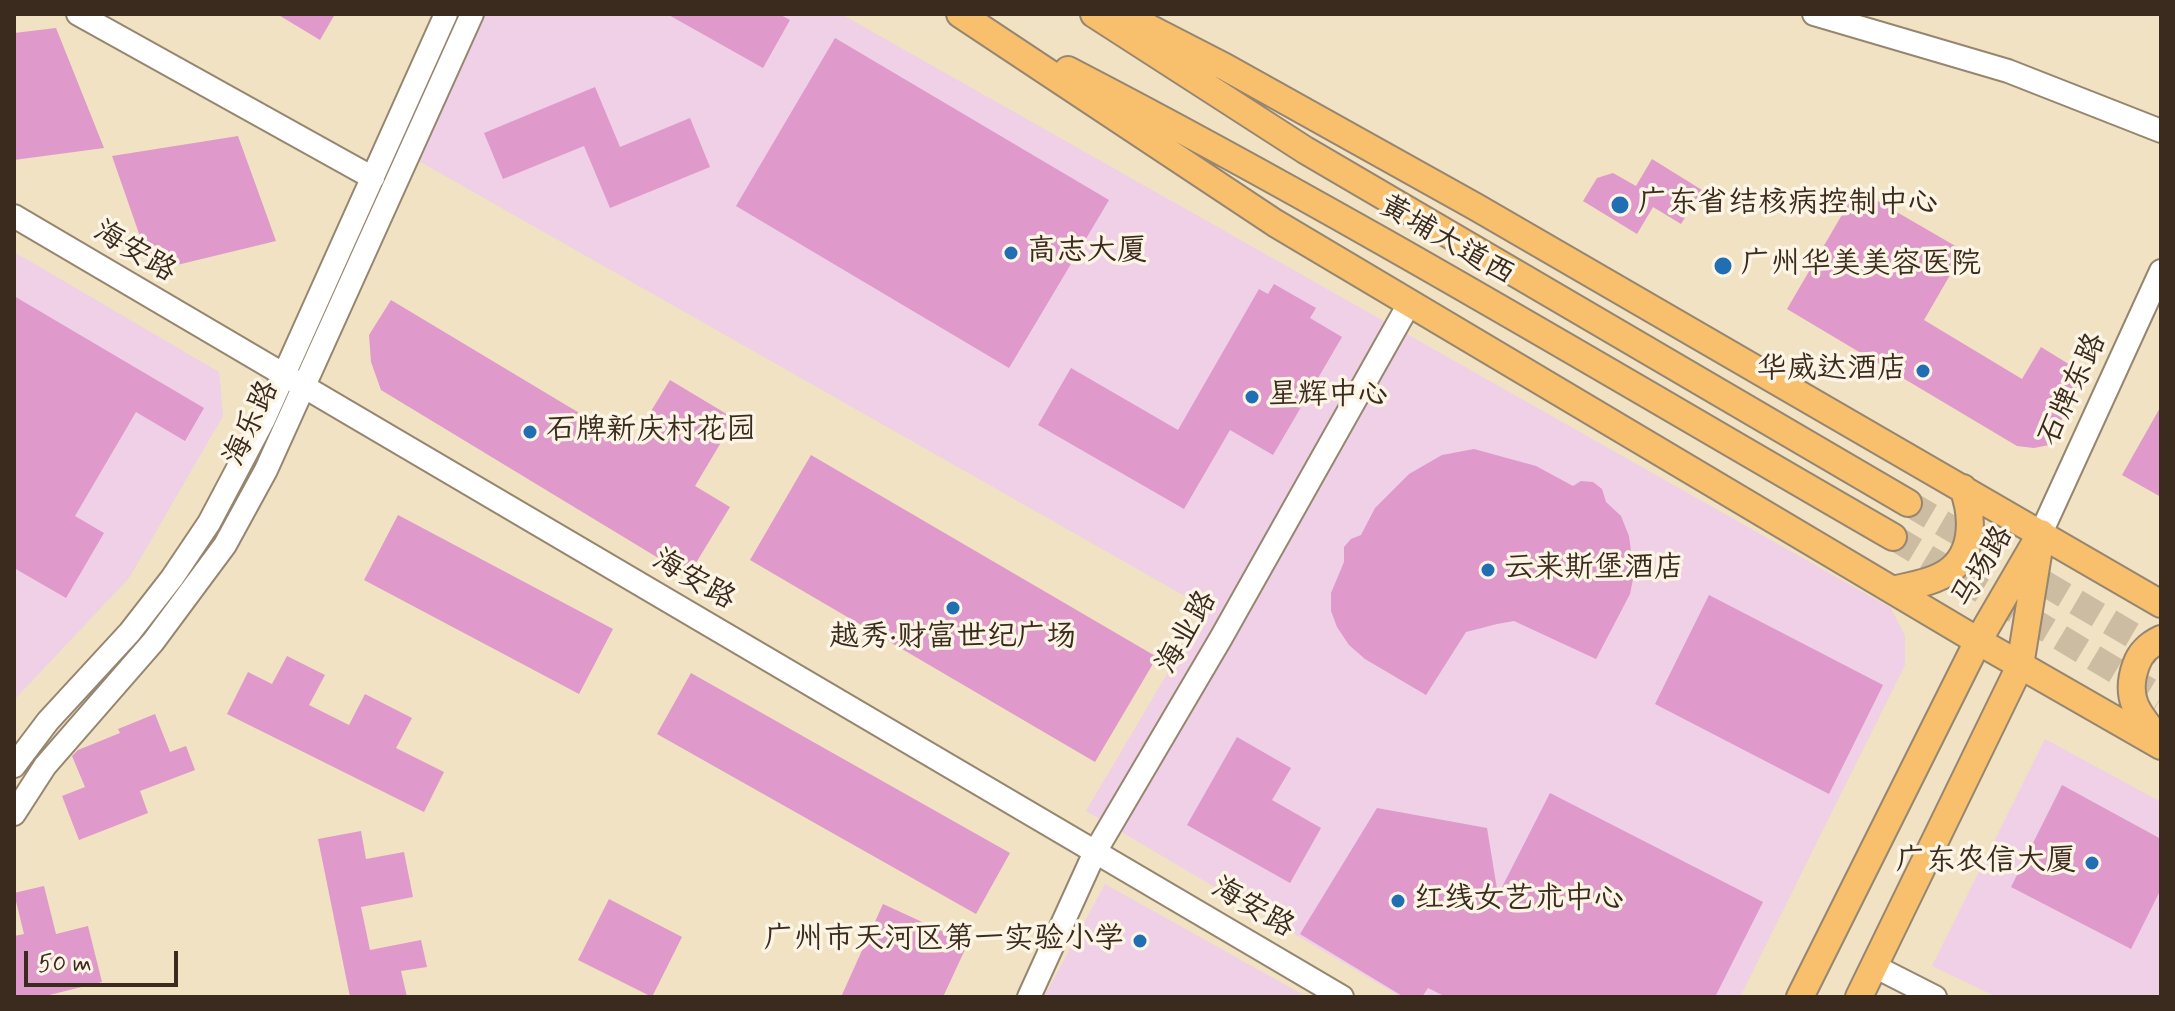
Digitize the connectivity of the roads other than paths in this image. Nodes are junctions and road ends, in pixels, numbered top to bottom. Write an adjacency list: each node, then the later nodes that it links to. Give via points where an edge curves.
1 (78, 14): 9 (street)
2 (446, 14): 9 (street, 海乐路)
3 (472, 14): 13 (street, 海乐路)
4 (960, 14): 12 (main road, via 1225,192); 17 (main road, 黄埔大道西, via 1183,131)
5 (1094, 14): 15 (main road, 黄埔大道西, via 1305,150)
6 (1122, 14): 14 (main road, via 1384,154)
7 (1814, 14): 8 (street, via 2008,71)
8 (2161, 131)
9 (373, 178): 13 (street, 海乐路)
10 (14, 216): 13 (street, 海安路)
11 (2161, 271): 16 (street, 石牌东路)
12 (1409, 304): 18 (main road); 26 (street, 海业路)
13 (294, 382): 24 (street, 海乐路, via 179,567); 25 (street, 海乐路, via 266,470 225,545 153,642 53,756); 26 (street, 海安路)
14 (1963, 488): 16 (main road); 18 (main road, via 1972,526 1957,563 1943,575)
15 (1908, 503)
16 (2041, 533): 19 (main road); 21 (main road, 马场路); 22 (main road, 马场路)
17 (1893, 537)
18 (1892, 590): 21 (main road)
19 (2161, 604)
20 (2161, 639): 23 (main road, via 2138,660 2130,682 2141,717)
21 (1978, 641): 22 (main road); 30 (main road, 马场路)
22 (2020, 666): 23 (main road); 27 (main road, 马场路)
23 (2161, 743)
24 (14, 766)
25 (14, 814)
26 (1095, 852): 28 (street, 海业路); 29 (street, 海安路)
27 (1874, 966): 31 (main road, 马场路); 32 (street)
28 (1029, 997)
29 (1342, 997)
30 (1800, 997)
31 (1859, 997)
32 (1935, 997)

